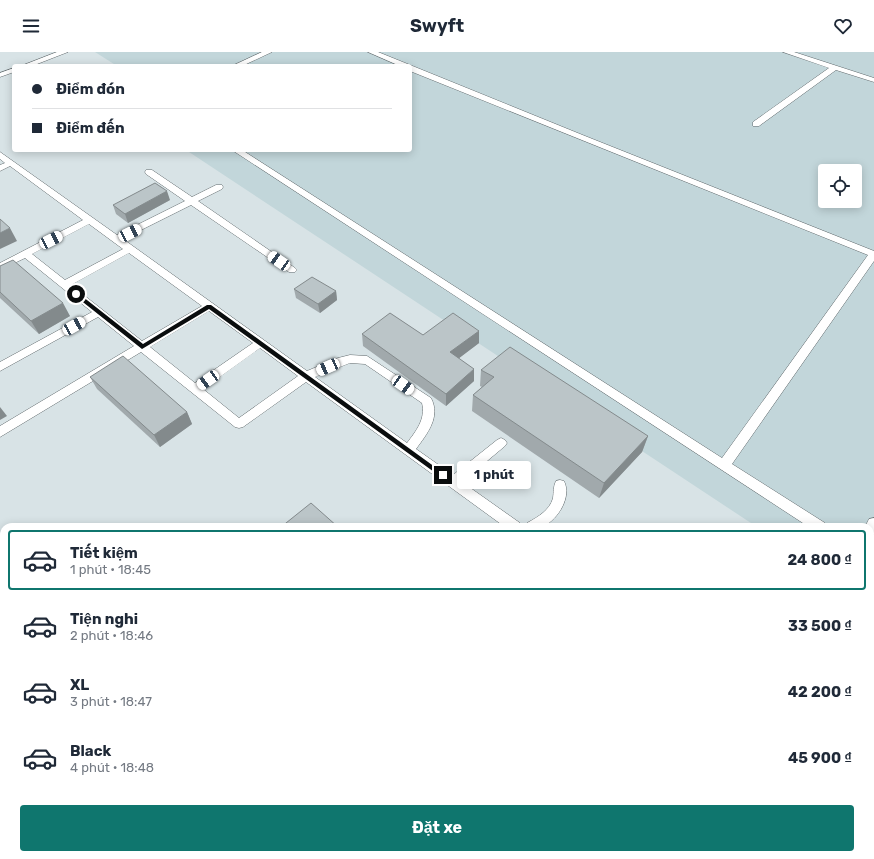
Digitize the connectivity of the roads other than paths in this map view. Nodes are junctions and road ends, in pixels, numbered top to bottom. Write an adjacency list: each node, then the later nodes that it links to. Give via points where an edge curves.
1 (64, 52): 5 (lane)
2 (268, 52): 6 (lane)
3 (372, 52): 7 (lane)
4 (787, 52): 8 (lane)
5 (31, 64)
6 (241, 64)
7 (401, 64)
8 (835, 68): 12 (lane); 13 (lane)
9 (412, 69): 38 (lane, via 874,254)
10 (12, 71): 11 (lane)
11 (0, 75)
12 (874, 80)
13 (756, 124)
14 (239, 152): 38 (lane)
15 (0, 155): 16 (lane)
16 (11, 163): 17 (lane); 21 (lane)
17 (0, 168)
18 (149, 172): 20 (lane)
19 (219, 187): 20 (lane)
20 (191, 201): 22 (lane); 26 (lane)
21 (90, 220): 22 (lane); 24 (lane)
22 (117, 239): 23 (lane)
23 (130, 249): 27 (lane); 28 (lane)
24 (25, 253): 25 (lane); 27 (lane)
25 (0, 267)
26 (292, 270)
27 (64, 284): 29 (lane)
28 (209, 306): 30 (lane); 31 (lane)
29 (99, 312): 31 (lane); 32 (lane)
30 (260, 343): 33 (lane); 34 (lane)
31 (142, 347): 34 (lane); 35 (lane)
32 (0, 367)
33 (306, 376): 34 (lane, via 239,424); 37 (lane); 37 (lane, via 338,362 350,359 367,360 427,402 430,419)
34 (195, 389)
35 (0, 432)
36 (501, 443): 39 (lane)
37 (409, 450): 39 (lane)
38 (724, 465): 43 (lane)
39 (453, 482): 41 (lane)
40 (560, 485): 42 (lane, via 560,498 554,511)
41 (509, 523)
42 (538, 523)
43 (814, 523)

